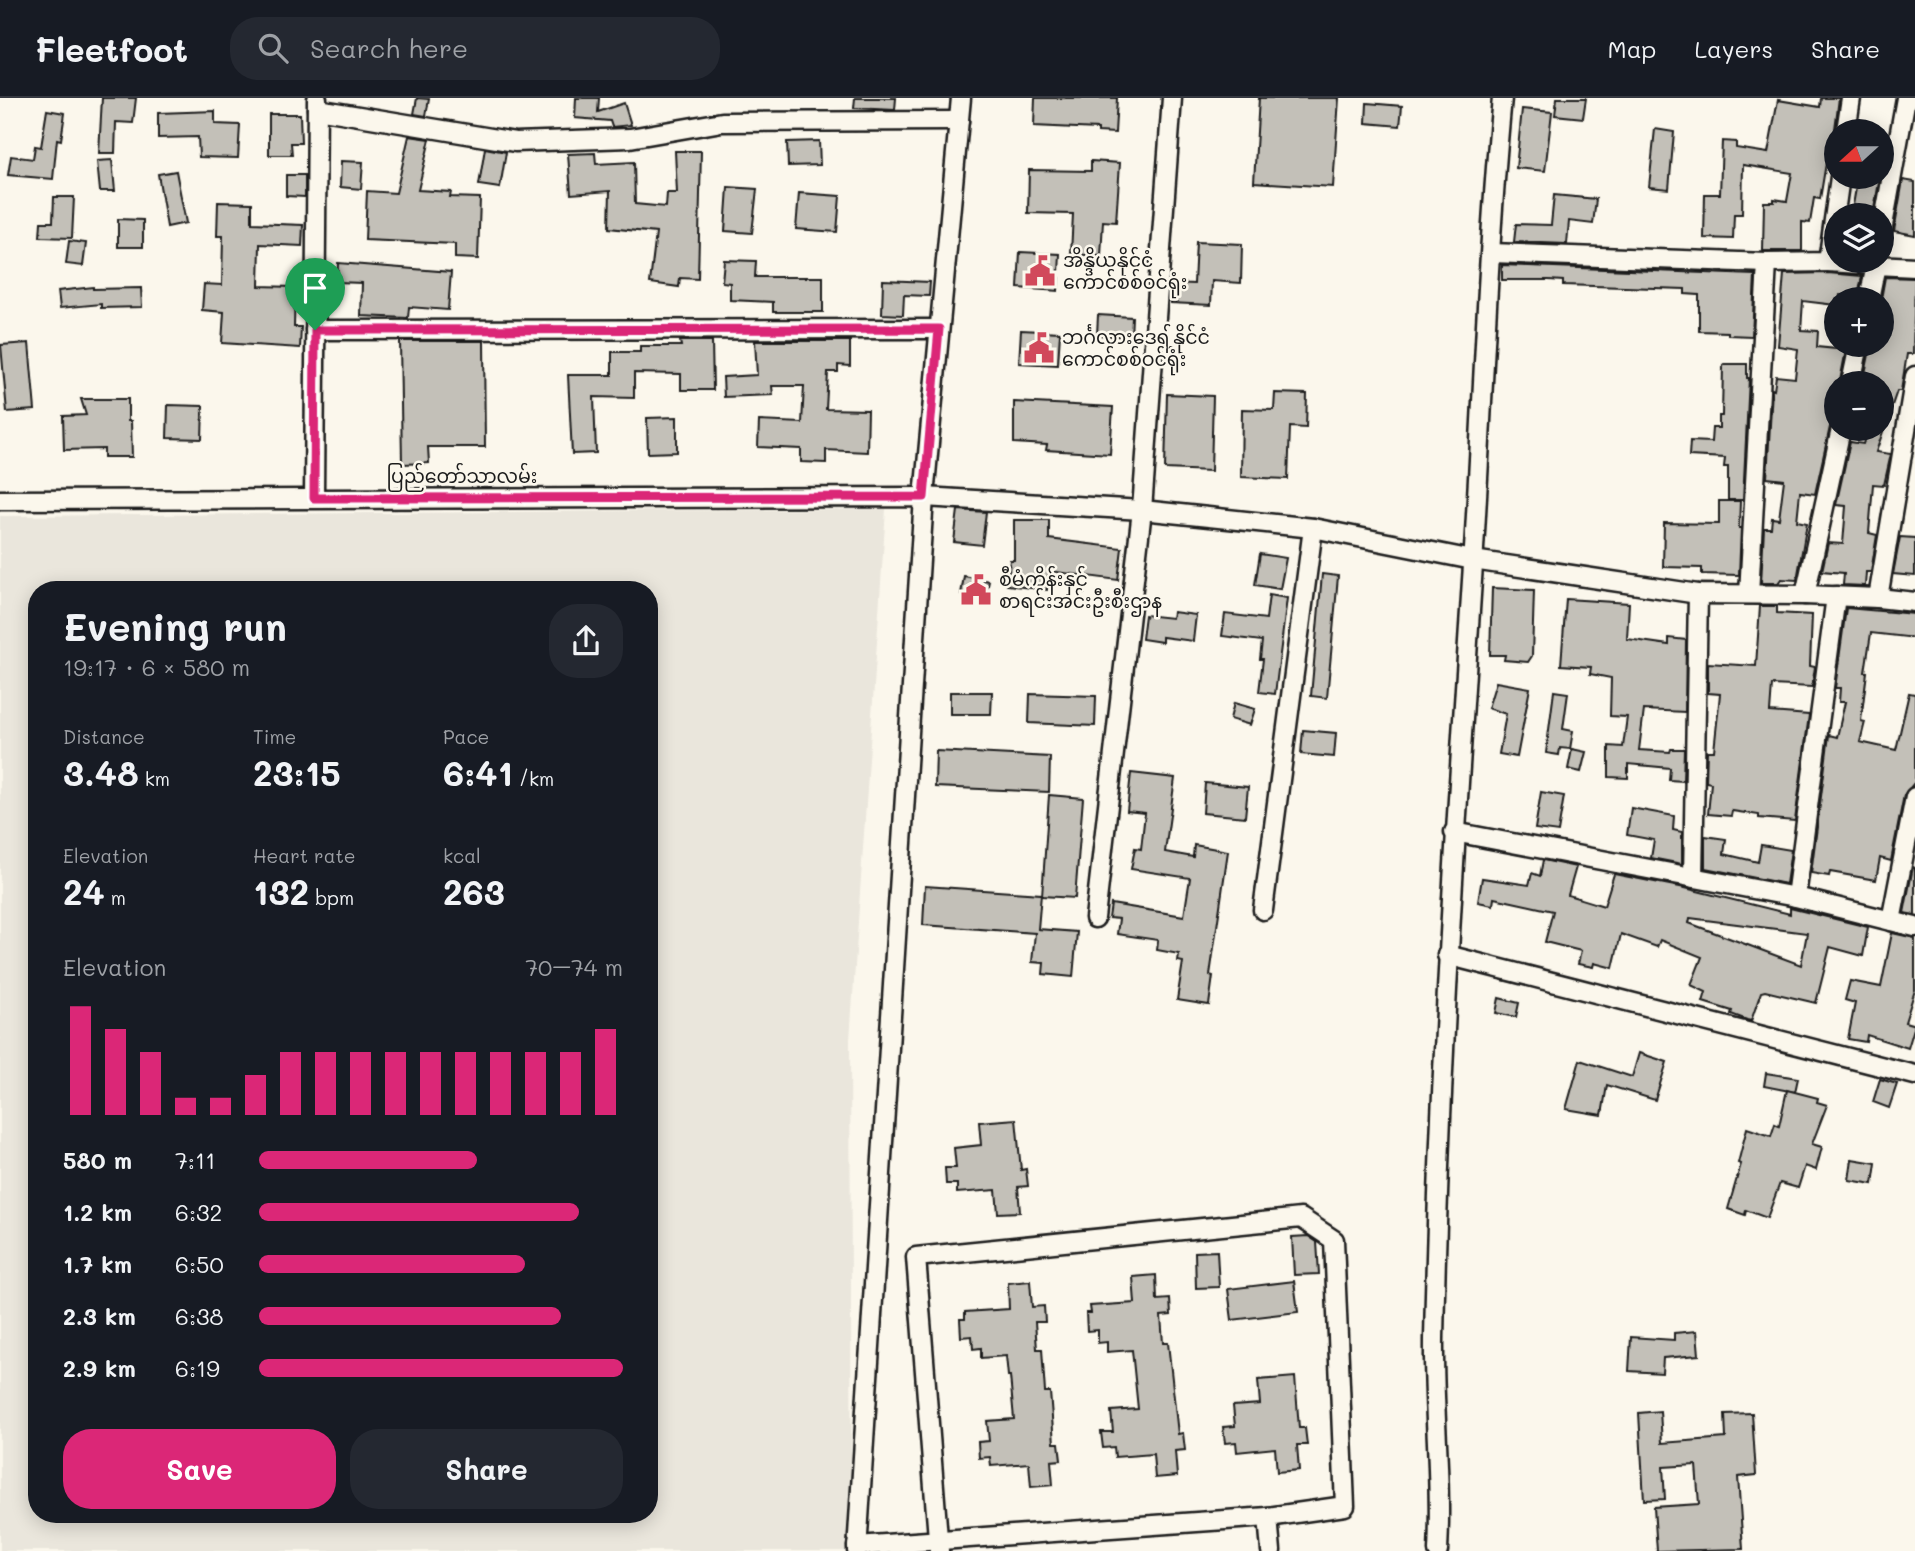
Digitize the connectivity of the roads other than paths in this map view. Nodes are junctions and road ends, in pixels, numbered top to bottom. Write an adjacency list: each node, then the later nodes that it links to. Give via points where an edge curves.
1 (961, 98): 8 (street)
2 (1172, 98): 22 (street)
3 (1502, 98): 10 (street)
4 (1851, 98): 7 (street)
5 (1906, 98): 9 (street)
6 (317, 104): 8 (street, via 515,142 631,138 722,122); 16 (street)
7 (1848, 119)
8 (959, 121): 15 (street)
9 (1887, 203)
10 (1491, 253): 12 (street); 24 (street)
11 (1824, 262): 12 (street)
12 (1767, 263): 26 (street)
13 (1894, 265): 14 (street)
14 (1915, 268)
15 (939, 329): 16 (street); 19 (street)
16 (315, 330): 20 (street)
17 (1915, 376): 29 (street)
18 (1838, 441): 27 (street)
19 (924, 497): 20 (street, ပြည်တော်သာလမ်း); 22 (street, ပြည်တော်သာလမ်း); 43 (street)
20 (314, 498): 21 (street, ပြည်တော်သာလမ်း)
21 (0, 500)
22 (1142, 510): 23 (street, ပြည်တော်သာလမ်း); 36 (street)
23 (1313, 528): 24 (street, ပြည်တော်သာလမ်း); 35 (street)
24 (1473, 561): 25 (street, ပြည်တော်သာလမ်း); 32 (street)
25 (1698, 594): 26 (street, ပြည်တော်သာလမ်း); 33 (street)
26 (1749, 594): 27 (street, ပြည်တော်သာလမ်း)
27 (1805, 595): 28 (street, ပြည်တော်သာလမ်း)
28 (1836, 596): 29 (street, ပြည်တော်သာလမ်း); 34 (street)
29 (1878, 598): 30 (street, ပြည်တော်သာလမ်း)
30 (1915, 602)
31 (1915, 797): 37 (street)
32 (1454, 832): 33 (street); 39 (street)
33 (1693, 878): 34 (street)
34 (1796, 897): 37 (street)
35 (1263, 910)
36 (1095, 918)
37 (1891, 921): 38 (street)
38 (1915, 927)
39 (1447, 955): 40 (street); 45 (street, via 1434,1343)
40 (1915, 1075)
41 (1268, 1517): 42 (street); 42 (street, via 1345,1506 1334,1240 1301,1218 916,1257); 44 (street)
42 (939, 1546): 43 (street)
43 (857, 1548)
44 (1271, 1551)
45 (1438, 1551)

